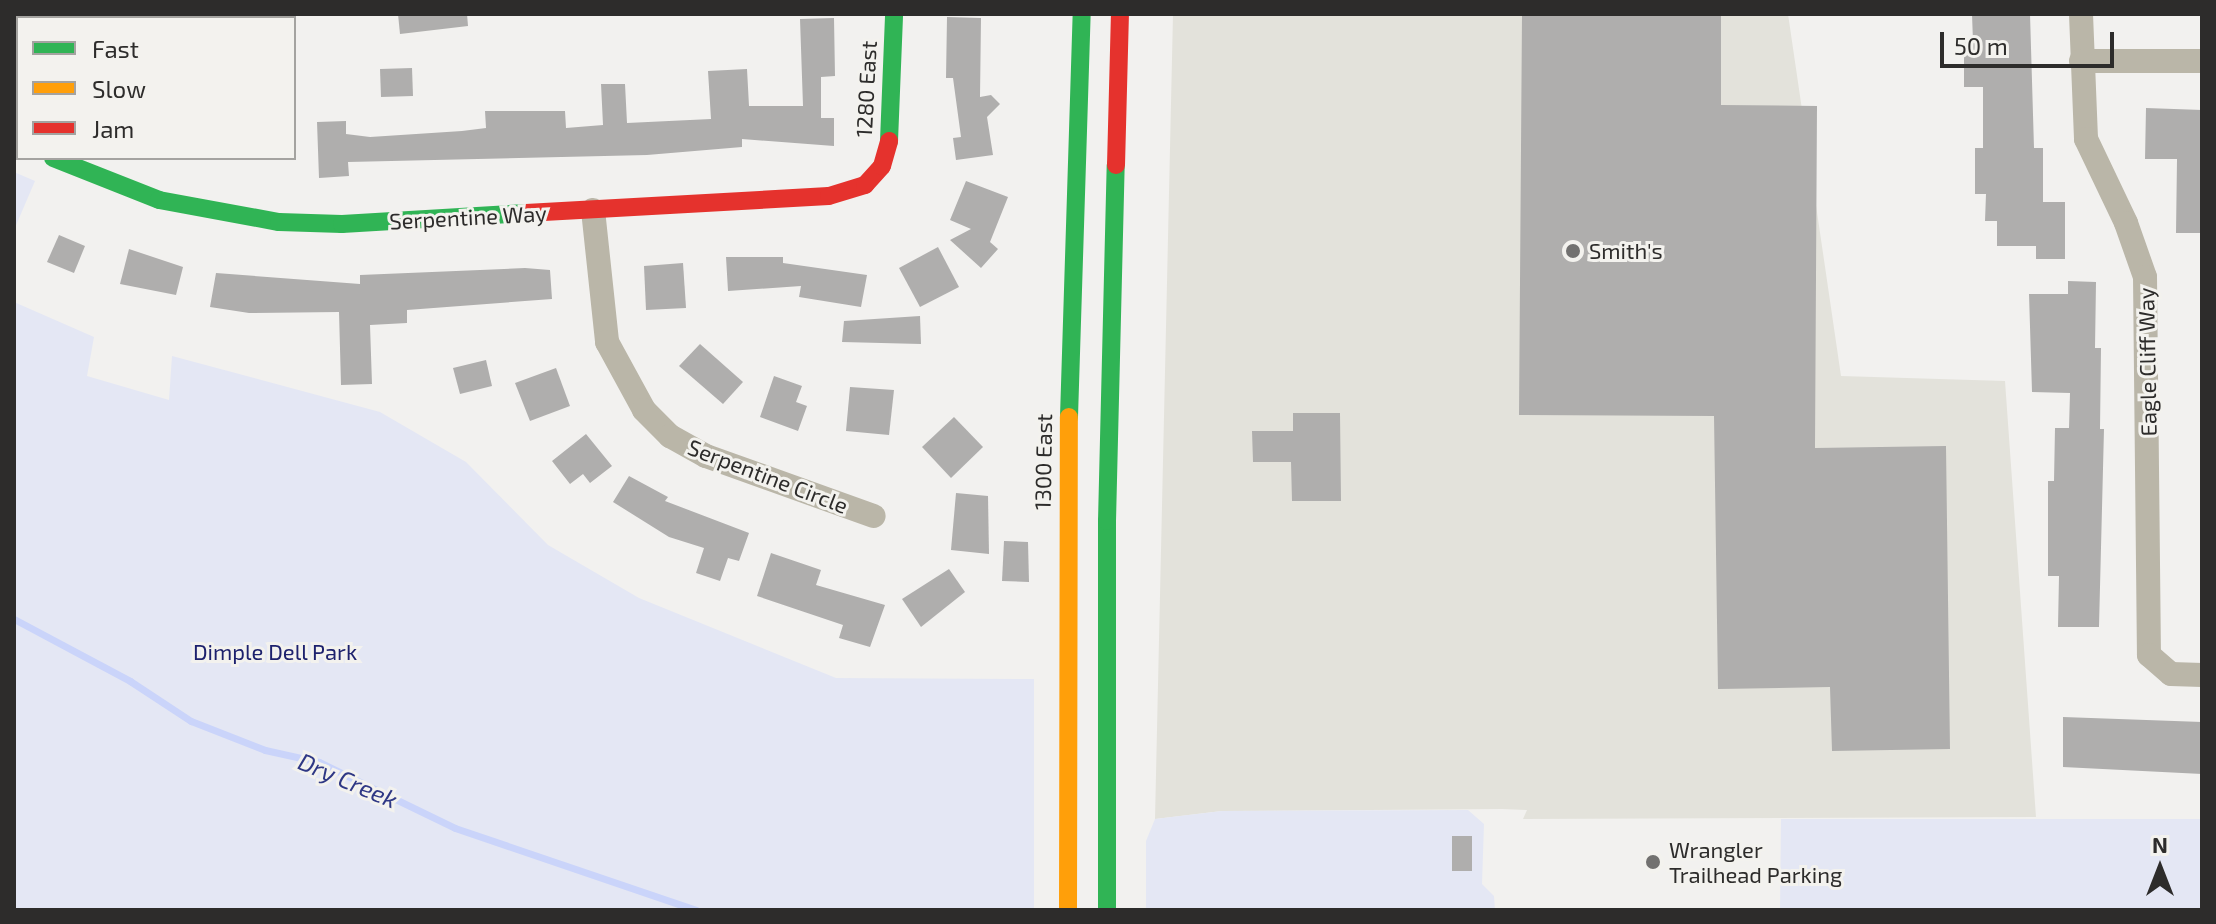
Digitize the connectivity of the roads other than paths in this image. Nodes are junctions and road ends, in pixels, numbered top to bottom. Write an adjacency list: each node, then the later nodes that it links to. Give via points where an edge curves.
1 (894, 14): 8 (main road, 1280 East, via 893,128)
2 (1082, 14): 12 (main road, 1300 East, via 1069,339)
3 (1120, 14): 13 (main road, via 1108,506)
4 (2081, 14): 5 (street, Eagle Cliff Way)
5 (2081, 61): 6 (street); 11 (street, Eagle Cliff Way, via 2086,139 2145,277 2149,655 2161,669)
6 (2202, 61)
7 (58, 160): 9 (main road, Serpentine Way, via 159,200 279,222 342,224)
8 (882, 166): 9 (main road, Serpentine Way, via 865,185 829,196)
9 (593, 210): 10 (street, Serpentine Circle, via 607,342 644,410 670,436 706,456)
10 (874, 516)
11 (2202, 675)
12 (1068, 910)
13 (1107, 910)

